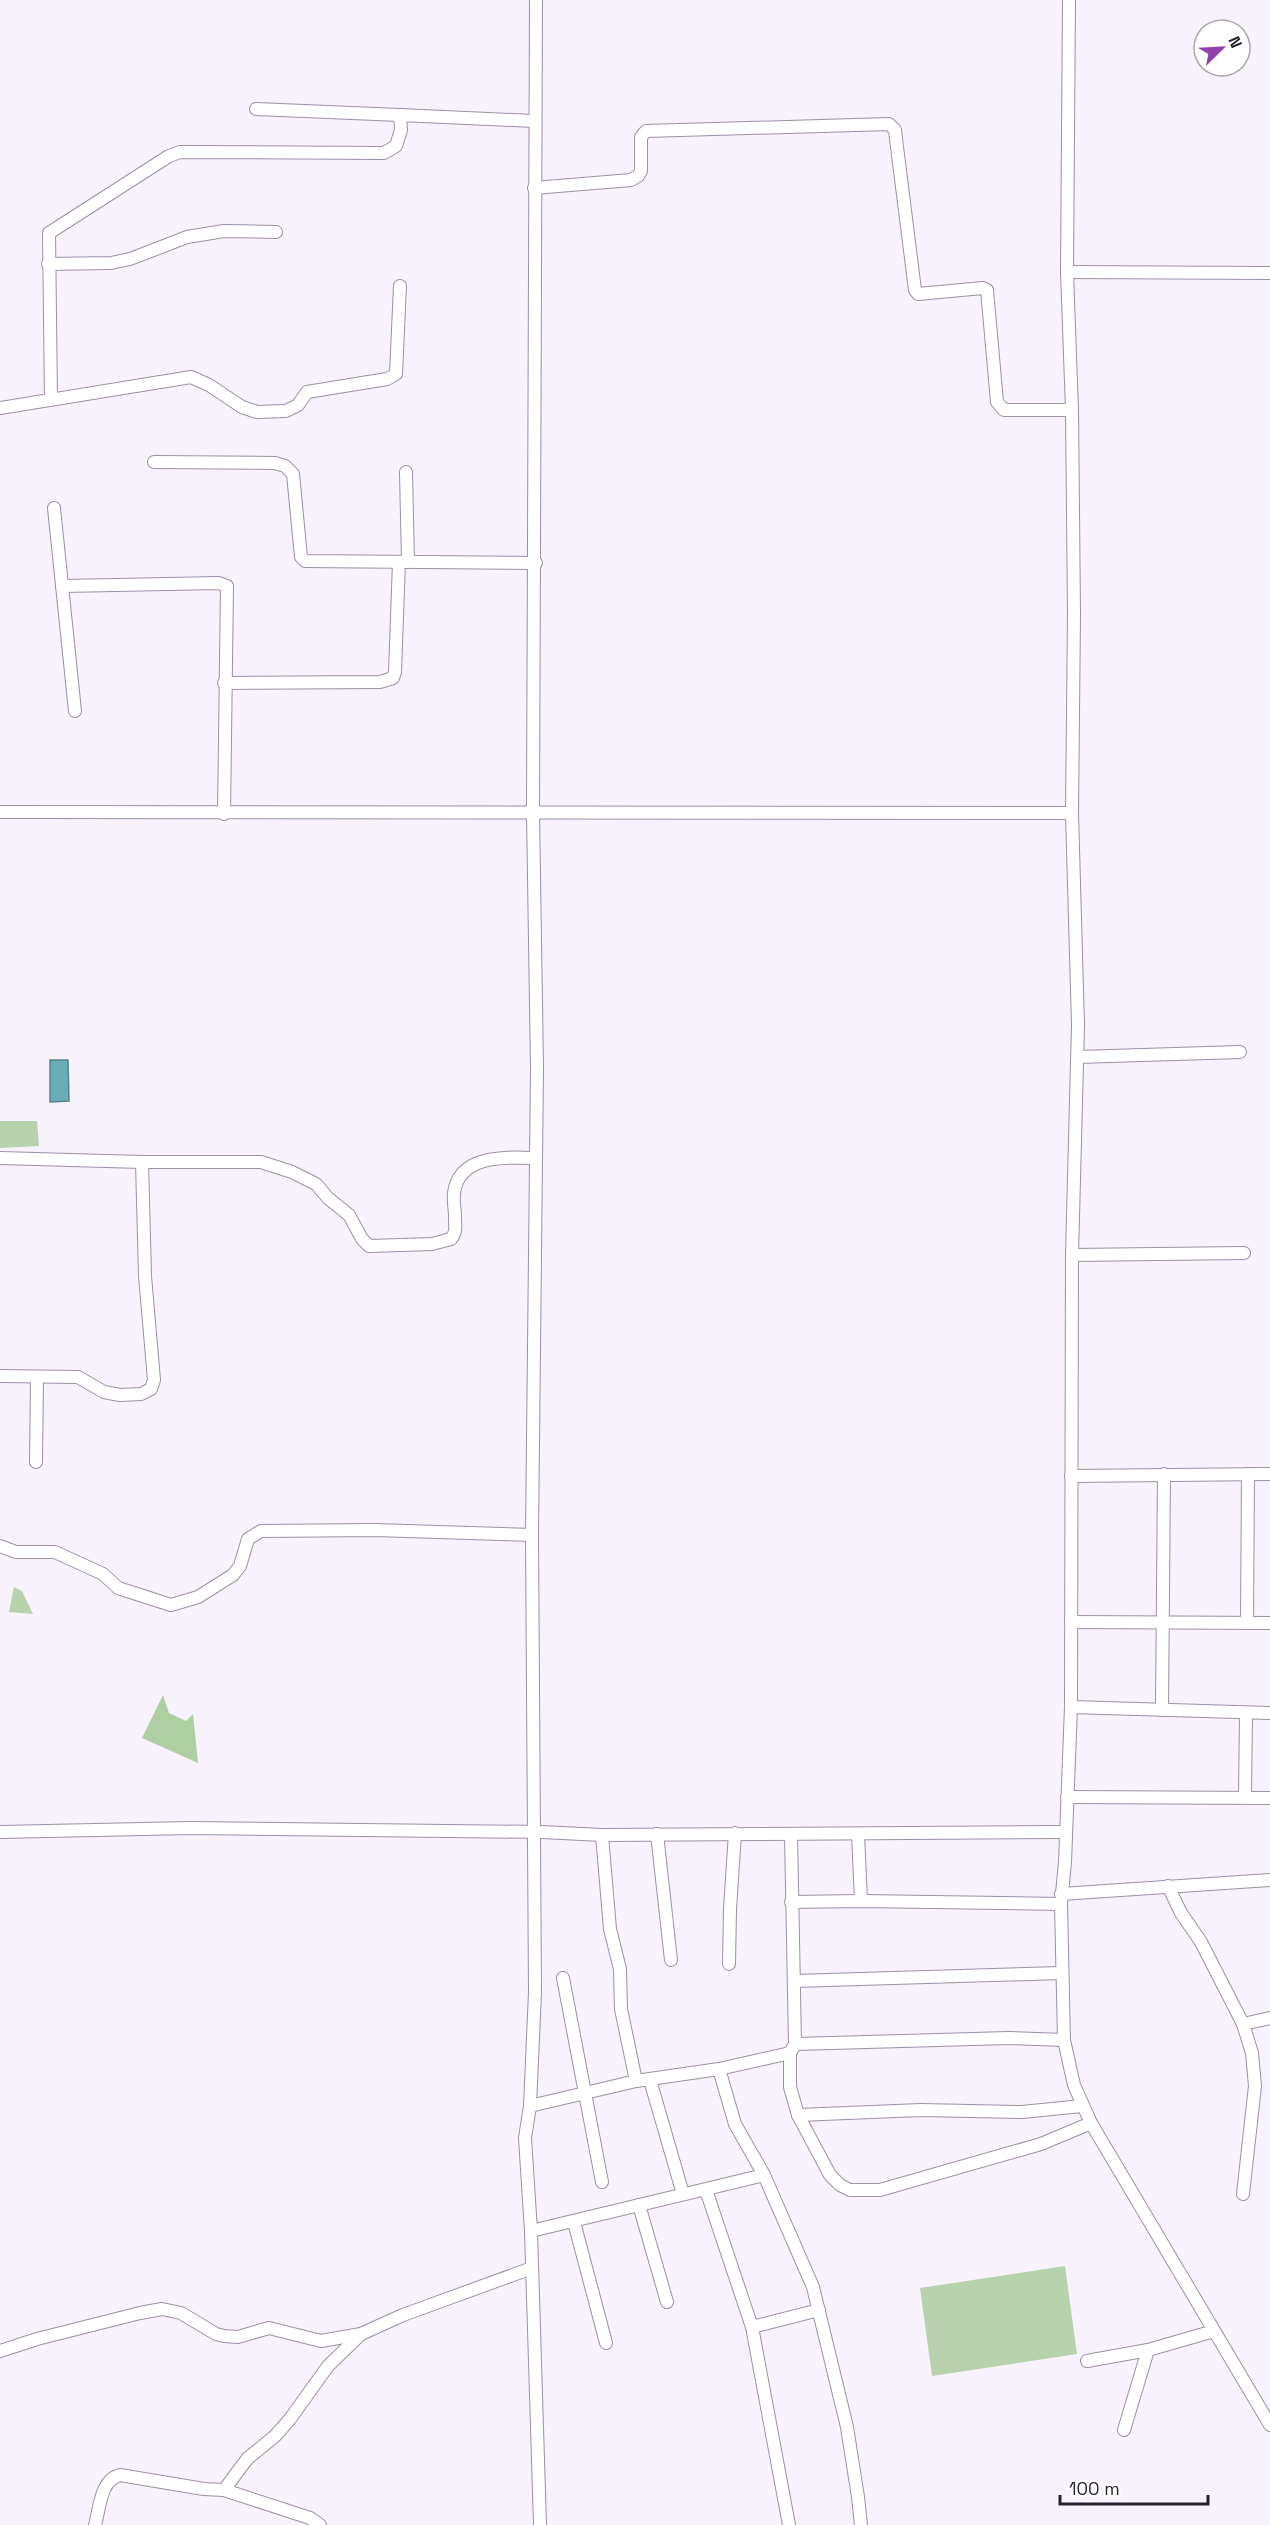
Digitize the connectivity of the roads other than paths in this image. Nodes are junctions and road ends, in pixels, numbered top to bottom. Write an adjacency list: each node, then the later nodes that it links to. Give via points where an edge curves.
1 (536, 0): 5 (street)
2 (1069, 0): 9 (street)
3 (256, 109): 4 (street)
4 (400, 115): 5 (street); 8 (street, via 396,146 384,153 180,152 169,156 50,232)
5 (534, 122): 6 (street)
6 (534, 188): 14 (street, via 631,180 641,171 641,137 646,131 889,124 895,130 918,294 987,290 999,407 1005,411); 19 (street)
7 (276, 232): 8 (street, via 224,231 187,237 111,263)
8 (48, 264): 12 (street)
9 (1067, 272): 10 (street); 14 (street)
10 (1270, 273)
11 (400, 286): 12 (street, via 398,367 387,380 307,392 290,409 267,412 249,411 191,377)
12 (51, 400): 13 (street)
13 (0, 408)
14 (1072, 410): 25 (street)
15 (154, 462): 18 (street, via 285,466 292,474 301,557 311,562)
16 (406, 472): 18 (street)
17 (54, 508): 20 (street)
18 (403, 562): 19 (street); 21 (street, via 393,678 380,682)
19 (536, 563): 24 (street)
20 (63, 586): 21 (street, via 224,584); 22 (street)
21 (224, 683): 26 (street)
22 (75, 711)
23 (0, 812): 26 (street)
24 (533, 813): 25 (street); 26 (street); 30 (street)
25 (1072, 813): 28 (street)
26 (224, 814)
27 (1240, 1052): 28 (street)
28 (1078, 1057): 33 (street)
29 (0, 1158): 31 (street)
30 (536, 1158): 31 (street, via 495,1157 461,1174 454,1192 456,1231 451,1239 432,1244 373,1246 362,1239 347,1212 316,1184 271,1164); 41 (street)
31 (142, 1162): 35 (street, via 153,1386 141,1394 120,1395 98,1390 82,1378)
32 (1245, 1253): 33 (street)
33 (1072, 1255): 40 (street)
34 (0, 1376): 35 (street)
35 (37, 1377): 36 (street)
36 (36, 1462)
37 (1164, 1474): 38 (street); 40 (street); 44 (street)
38 (1248, 1474): 39 (street); 45 (street)
39 (1270, 1474)
40 (1071, 1476): 43 (street)
41 (532, 1535): 42 (street, via 261,1531 248,1539 233,1575 198,1597 171,1605 118,1588 103,1574 55,1552 16,1552); 55 (street)
42 (0, 1546)
43 (1071, 1622): 44 (street); 47 (street)
44 (1164, 1623): 45 (street); 48 (street)
45 (1247, 1623): 46 (street)
46 (1270, 1623)
47 (1071, 1707): 48 (street); 51 (street)
48 (1162, 1710): 49 (street)
49 (1245, 1713): 50 (street); 52 (street)
50 (1270, 1713)
51 (1067, 1797): 52 (street); 56 (street)
52 (1245, 1797): 53 (street)
53 (1270, 1798)
54 (0, 1832): 55 (street, via 190,1828)
55 (534, 1832): 61 (street); 80 (street, via 535,1992)
56 (1066, 1832): 60 (street); 64 (street)
57 (735, 1833): 58 (street); 59 (street); 68 (street)
58 (657, 1834): 61 (street); 67 (street)
59 (791, 1834): 60 (street); 66 (street)
60 (858, 1834): 65 (street)
61 (602, 1835): 78 (street, via 610,1929 620,1969 621,2009)
62 (1270, 1880): 63 (street)
63 (1168, 1886): 64 (street); 73 (street)
64 (1061, 1899): 65 (street); 69 (street)
65 (861, 1900): 66 (street)
66 (791, 1902): 71 (street)
67 (671, 1960)
68 (729, 1964)
69 (1062, 1973): 71 (street); 74 (street)
70 (563, 1978): 79 (street)
71 (794, 1981): 75 (street)
72 (1270, 2018): 73 (street)
73 (1243, 2025): 88 (street, via 1252,2053 1255,2086)
74 (1065, 2040): 75 (street, via 1009,2038); 81 (street)
75 (792, 2048): 76 (street); 82 (street, via 790,2087)
76 (719, 2069): 77 (street); 84 (street, via 735,2124)
77 (650, 2080): 78 (street); 87 (street)
78 (636, 2081): 79 (street)
79 (585, 2093): 80 (street); 85 (street)
80 (530, 2106): 91 (street, via 525,2138)
81 (1082, 2106): 82 (street, via 1023,2112 921,2110); 83 (street)
82 (798, 2115): 83 (street, via 830,2175 840,2186 861,2192 995,2158)
83 (1091, 2123): 96 (street)
84 (764, 2175): 86 (street); 94 (street, via 813,2287)
85 (602, 2182)
86 (706, 2190): 87 (street); 95 (street)
87 (683, 2194): 89 (street)
88 (1243, 2194)
89 (639, 2205): 90 (street); 93 (street)
90 (574, 2222): 91 (street); 98 (street)
91 (531, 2231): 92 (street)
92 (532, 2268): 97 (street); 107 (street)
93 (667, 2302)
94 (819, 2310): 95 (street); 109 (street, via 847,2427)
95 (752, 2327): 108 (street)
96 (1214, 2331): 99 (street); 102 (street)
97 (361, 2334): 100 (street, via 321,2341 266,2328 224,2336 181,2313 162,2309); 104 (street, via 328,2366 290,2419 247,2458)
98 (606, 2343)
99 (1148, 2350): 101 (street); 103 (street)
100 (0, 2351)
101 (1087, 2361)
102 (1270, 2426)
103 (1124, 2430)
104 (224, 2490): 105 (street, via 120,2475 107,2482); 106 (street, via 310,2518)
105 (95, 2525)
106 (320, 2525)
107 (540, 2525)
108 (789, 2525)
109 (861, 2525)

